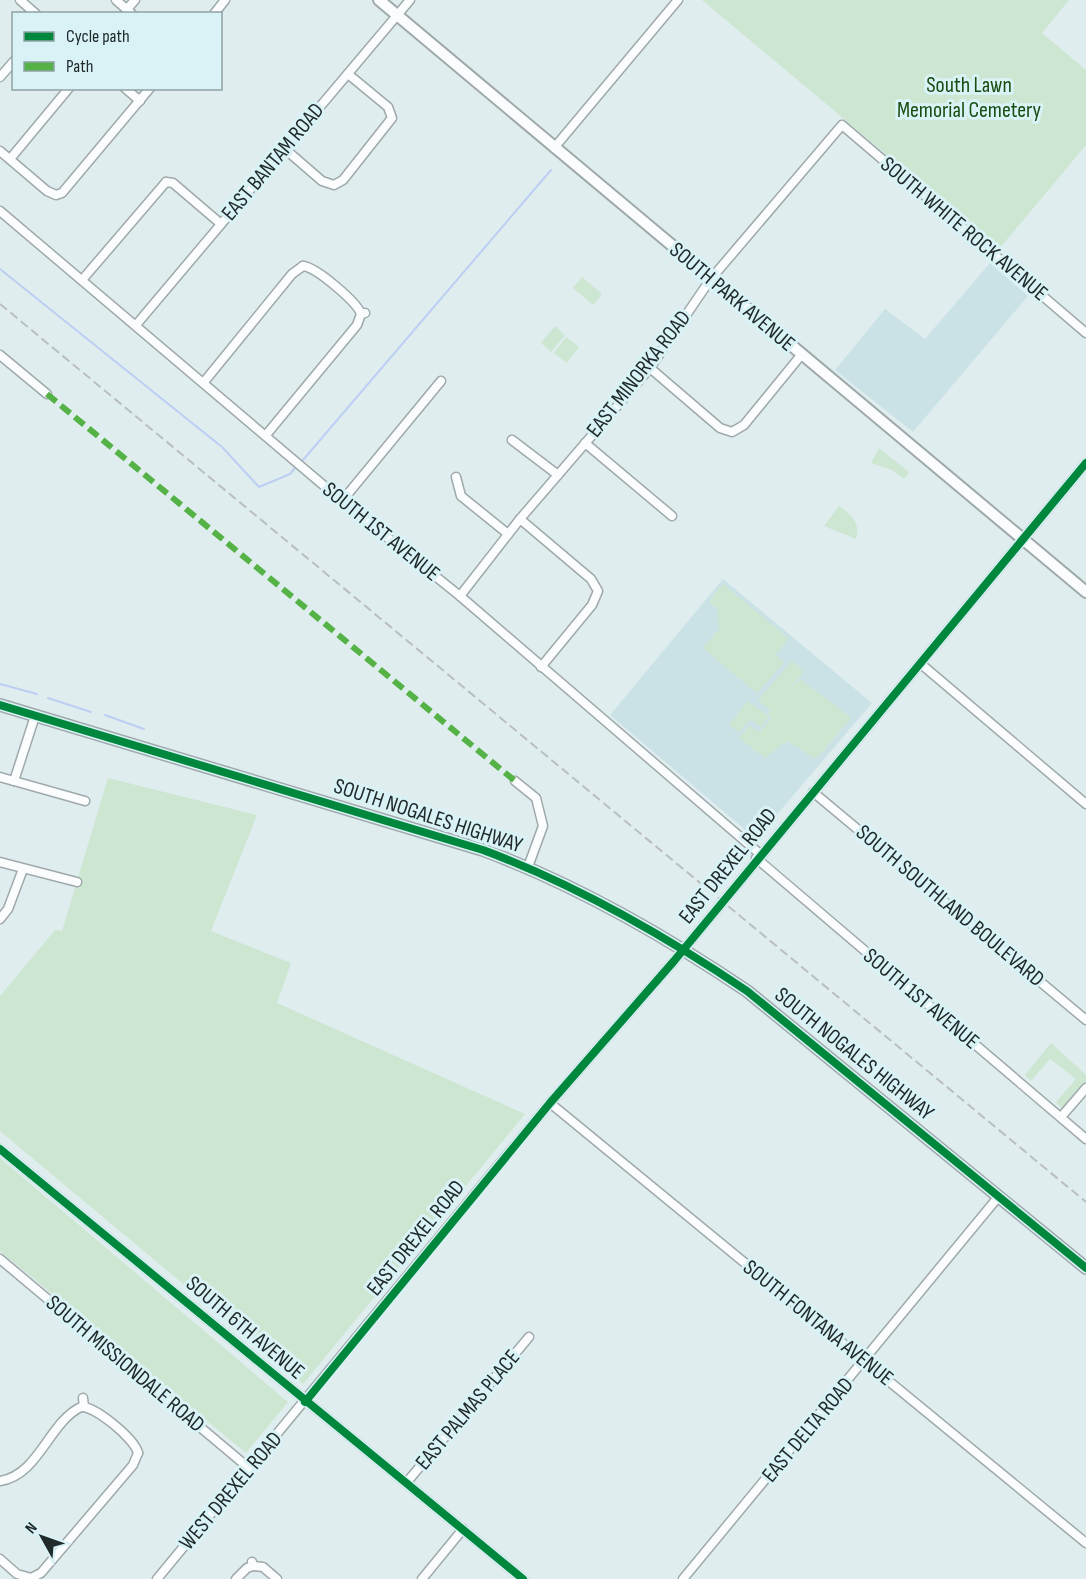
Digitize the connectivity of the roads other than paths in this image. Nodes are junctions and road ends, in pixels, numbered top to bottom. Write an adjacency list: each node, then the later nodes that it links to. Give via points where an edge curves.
1 (20, 0): 9 (street)
2 (116, 0): 8 (street)
3 (135, 0): 8 (street)
4 (225, 0): 10 (street)
5 (379, 0): 11 (main road, SOUTH PARK AVENUE)
6 (410, 0): 11 (street, EAST BANTAM ROAD)
7 (678, 0): 20 (street)
8 (129, 11)
9 (34, 12)
10 (216, 12)
11 (397, 16): 13 (street, EAST BANTAM ROAD); 20 (main road, SOUTH PARK AVENUE)
12 (12, 63): 14 (street)
13 (348, 74): 21 (street, EAST BANTAM ROAD); 21 (street, via 394,115 349,172 333,188)
14 (0, 77)
15 (67, 90): 23 (street)
16 (127, 90): 18 (street)
17 (148, 90): 18 (street)
18 (140, 101): 23 (street, via 62,193 47,191)
19 (842, 125): 27 (street, EAST MINORKA ROAD); 29 (street, SOUTH WHITE ROCK AVENUE)
20 (554, 148): 27 (main road, SOUTH PARK AVENUE)
21 (285, 149): 25 (street, EAST BANTAM ROAD)
22 (0, 151): 23 (street)
23 (9, 159)
24 (0, 211): 26 (street, SOUTH 1ST AVENUE)
25 (221, 224): 26 (street, via 166,178); 28 (street, EAST BANTAM ROAD)
26 (82, 280): 28 (street, SOUTH 1ST AVENUE)
27 (710, 280): 30 (main road, SOUTH PARK AVENUE); 32 (street, EAST MINORKA ROAD)
28 (136, 325): 34 (street, SOUTH 1ST AVENUE)
29 (1086, 333)
30 (802, 354): 32 (street, via 732,435); 46 (main road, SOUTH PARK AVENUE)
31 (0, 355): 35 (street)
32 (650, 368): 38 (street, EAST MINORKA ROAD)
33 (441, 381): 42 (street)
34 (204, 382): 36 (street, SOUTH 1ST AVENUE); 36 (street, via 303,263 356,304 363,314 357,325)
35 (48, 394)
36 (266, 435): 42 (street, SOUTH 1ST AVENUE)
37 (512, 440): 40 (street)
38 (585, 443): 40 (street, EAST MINORKA ROAD); 43 (street)
39 (1086, 463): 46 (street, EAST DREXEL ROAD)
40 (558, 475): 44 (street, EAST MINORKA ROAD)
41 (456, 477): 45 (street, via 461,496)
42 (342, 501): 48 (street, SOUTH 1ST AVENUE)
43 (672, 516)
44 (520, 519): 45 (street, EAST MINORKA ROAD); 50 (street, via 600,591)
45 (508, 534): 48 (street, EAST MINORKA ROAD)
46 (1023, 539): 47 (main road, SOUTH PARK AVENUE); 49 (street, EAST DREXEL ROAD)
47 (1086, 592)
48 (460, 596): 50 (street, SOUTH 1ST AVENUE)
49 (921, 664): 56 (street, EAST DREXEL ROAD); 58 (street)
50 (541, 667): 59 (street, SOUTH 1ST AVENUE)
51 (0, 705): 52 (main road, SOUTH NOGALES HIGHWAY)
52 (35, 716): 54 (street); 61 (main road, SOUTH NOGALES HIGHWAY, via 438,836)
53 (0, 777): 54 (street)
54 (14, 781): 57 (street)
55 (515, 781): 61 (street, via 536,798 543,826)
56 (813, 792): 59 (street, EAST DREXEL ROAD); 66 (street, SOUTH SOUTHLAND BOULEVARD)
57 (85, 801)
58 (1086, 804)
59 (758, 856): 65 (street, EAST DREXEL ROAD); 69 (street, SOUTH 1ST AVENUE)
60 (0, 862): 62 (street)
61 (528, 867): 65 (main road, SOUTH NOGALES HIGHWAY)
62 (23, 868): 63 (street); 64 (street, via 8,909)
63 (76, 882)
64 (0, 919)
65 (683, 950): 68 (street, EAST DREXEL ROAD); 72 (main road, SOUTH NOGALES HIGHWAY, via 747,991)
66 (1086, 1020)
67 (1086, 1088): 69 (street)
68 (550, 1103): 76 (street, SOUTH FONTANA AVENUE); 77 (street, EAST DREXEL ROAD)
69 (1060, 1117): 70 (street, SOUTH 1ST AVENUE)
70 (1086, 1139)
71 (0, 1149): 77 (street, SOUTH 6TH AVENUE)
72 (999, 1196): 74 (main road, SOUTH NOGALES HIGHWAY); 76 (street, EAST DELTA ROAD)
73 (0, 1259): 78 (street, SOUTH MISSIONDALE ROAD)
74 (1086, 1268)
75 (529, 1337): 80 (street, EAST PALMAS PLACE)
76 (865, 1361): 82 (street, SOUTH FONTANA AVENUE); 90 (street, EAST DELTA ROAD)
77 (305, 1402): 78 (street, WEST DREXEL ROAD); 80 (street, SOUTH 6TH AVENUE)
78 (250, 1469): 85 (street, WEST DREXEL ROAD)
79 (0, 1481): 84 (street, via 21,1472 84,1404 133,1442 141,1453 41,1573)
80 (407, 1482): 81 (street, SOUTH 6TH AVENUE)
81 (463, 1529): 88 (street); 89 (street, SOUTH 6TH AVENUE)
82 (1086, 1543)
83 (0, 1559): 84 (street, via 17,1574)
84 (31, 1579)
85 (158, 1579)
86 (236, 1579): 87 (street, via 252,1564 263,1567)
87 (277, 1579)
88 (422, 1579)
89 (523, 1579)
90 (683, 1579)

